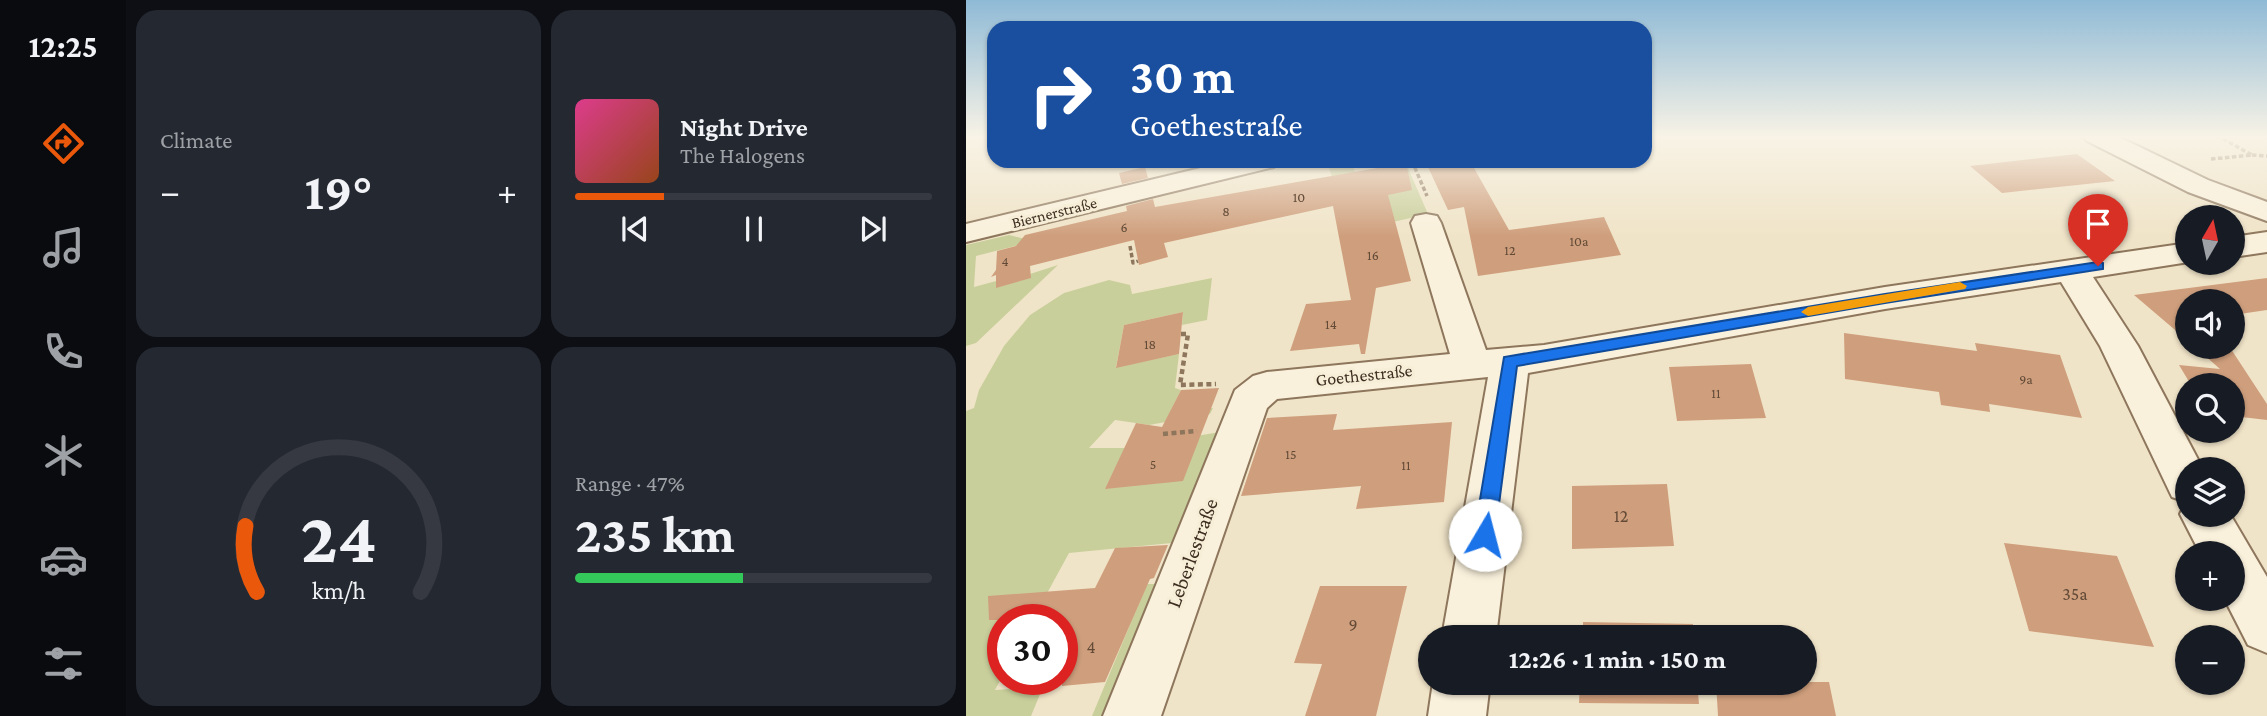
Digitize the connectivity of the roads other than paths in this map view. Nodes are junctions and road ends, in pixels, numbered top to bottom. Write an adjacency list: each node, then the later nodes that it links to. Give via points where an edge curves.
1 (1229, 169): 5 (street, Biernerstraße)
2 (2164, 169): 3 (street)
3 (2267, 212)
4 (1426, 223): 10 (street, via 1458,327)
5 (966, 233)
6 (2267, 242): 7 (street)
7 (2245, 245)
8 (2175, 255): 9 (street, Goethestraße)
9 (2069, 270): 10 (street, Goethestraße); 12 (street, via 2115,340)
10 (1491, 363): 11 (street, Goethestraße); 14 (street)
11 (1237, 388): 17 (street, Leberlestraße, via 1249,400)
12 (2175, 458)
13 (2245, 588): 15 (street)
14 (1470, 625)
15 (2267, 627)
16 (1460, 695): 18 (street)
17 (1132, 716)
18 (1457, 716)

